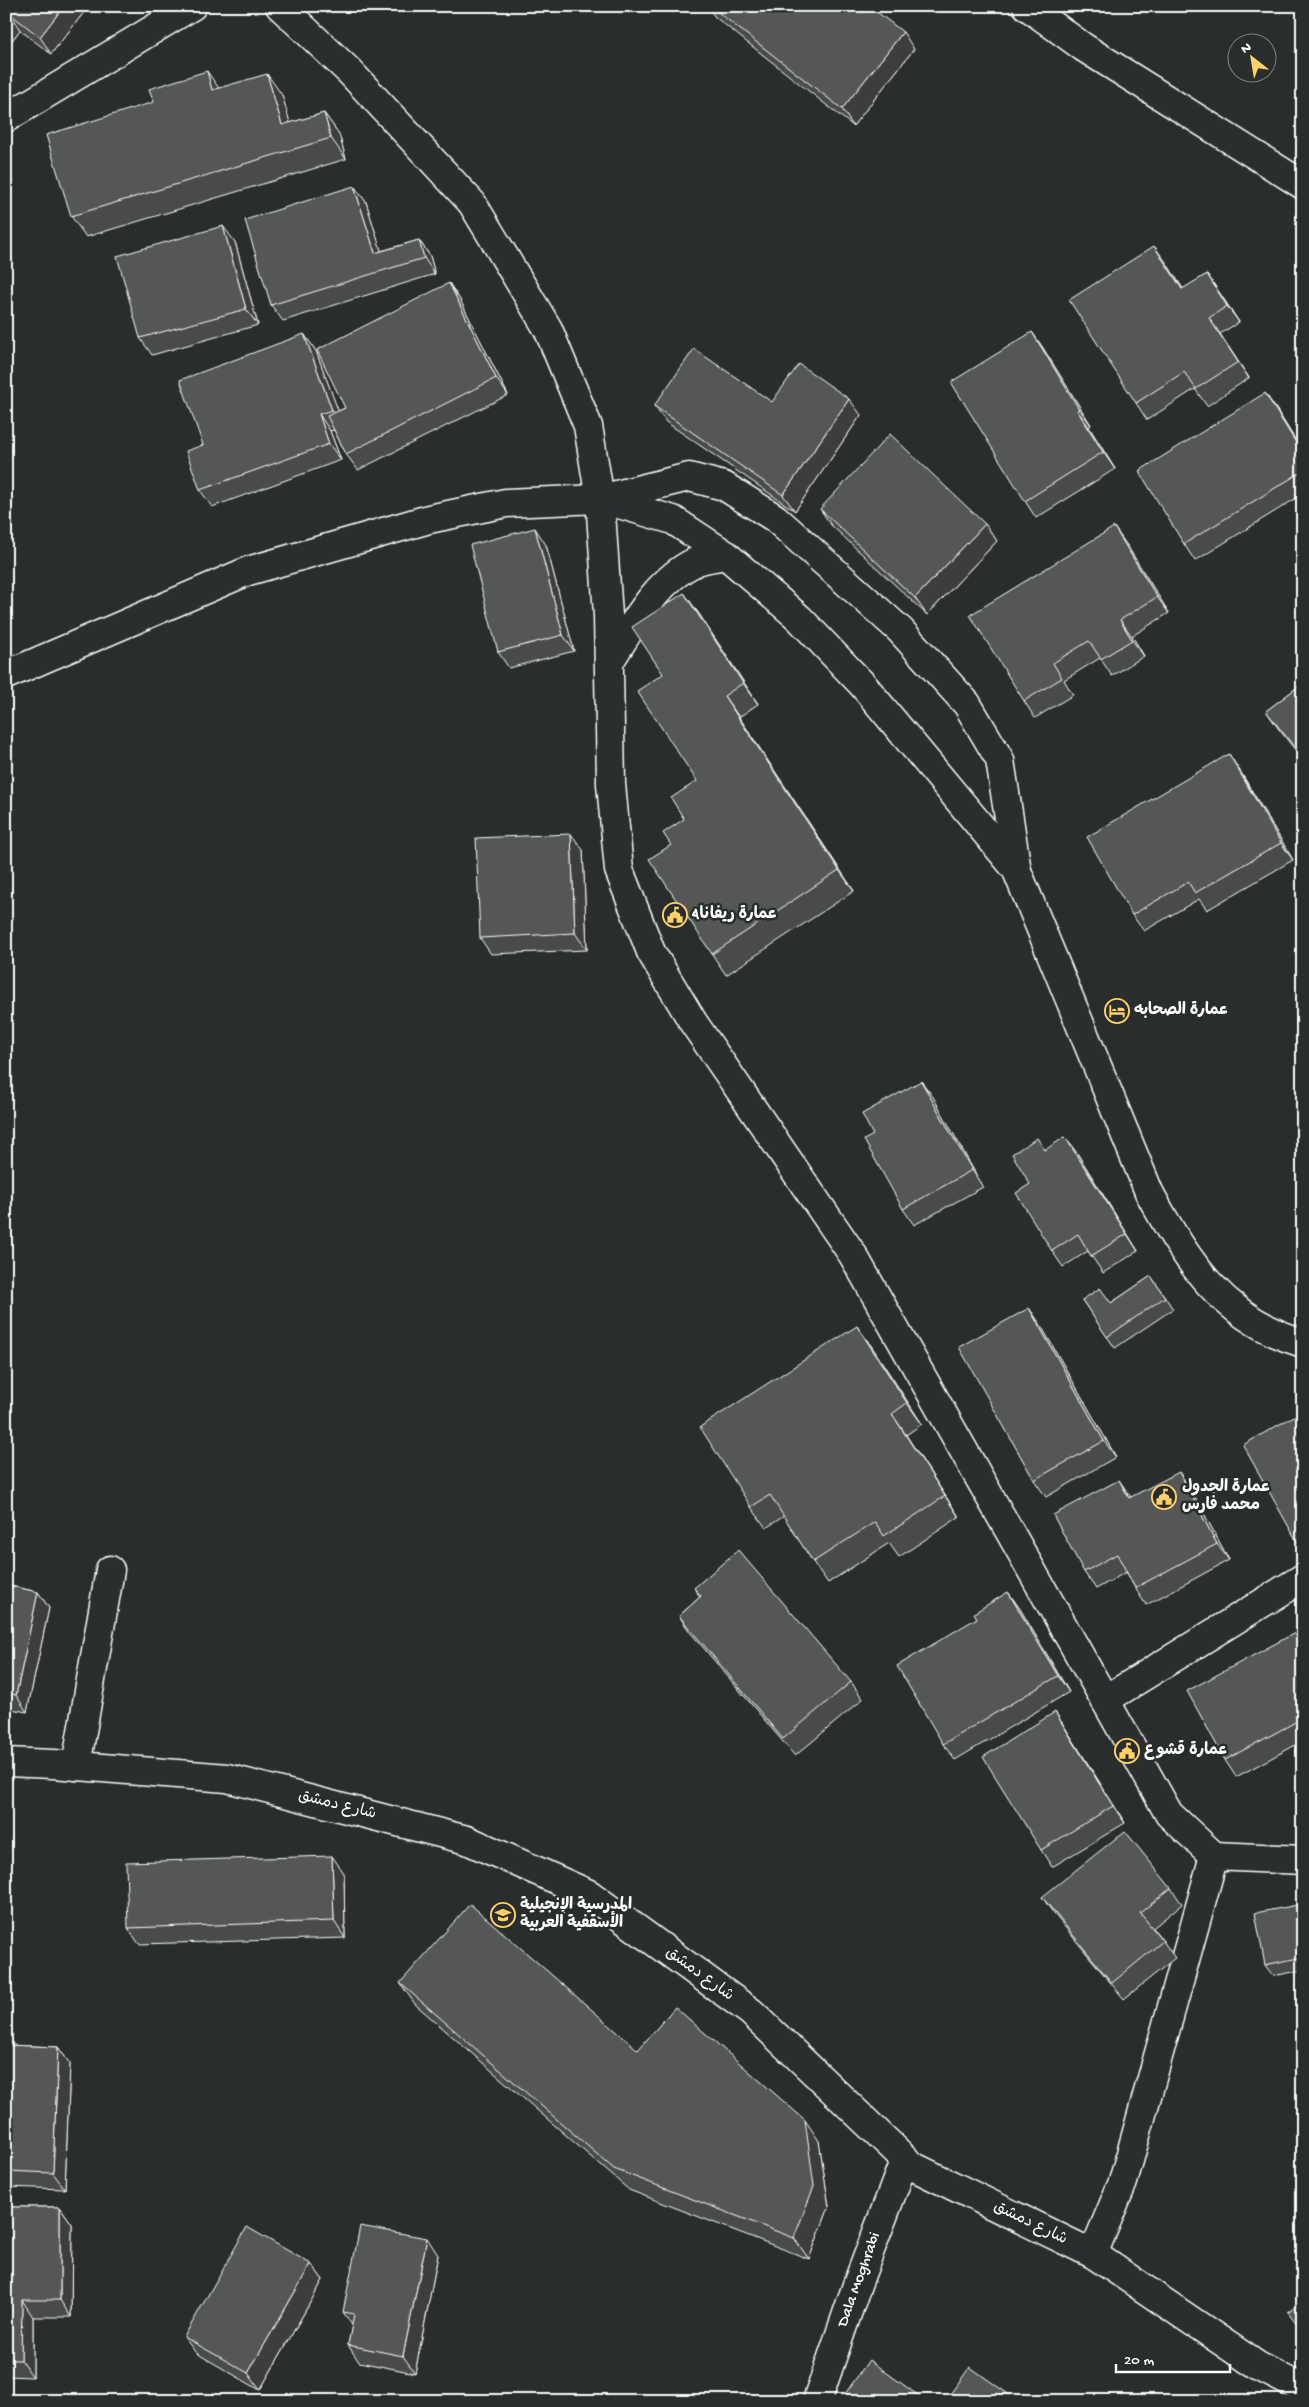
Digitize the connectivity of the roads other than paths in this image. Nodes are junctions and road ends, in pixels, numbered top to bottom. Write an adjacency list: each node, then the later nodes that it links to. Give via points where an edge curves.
1 (192, 6): 4 (street)
2 (280, 6): 6 (street, via 350,72 472,203 548,329 588,426)
3 (1027, 6): 5 (street, via 1083,47)
4 (6, 118)
5 (1303, 185)
6 (600, 499): 7 (street, via 673,520); 8 (street); 9 (street, via 506,504 429,519 248,571); 10 (street, via 689,476 724,486 775,518 900,630 967,704 1000,760)
7 (726, 555): 8 (street, via 696,562 672,577 649,601); 10 (street, via 799,618 863,685)
8 (609, 662): 14 (street, via 611,784 619,870 651,952 693,1022 853,1255)
9 (6, 675)
10 (1018, 871): 11 (street, via 1148,1192 1174,1240 1231,1307 1286,1338)
11 (1303, 1343)
12 (110, 1570): 16 (street)
13 (1303, 1578): 14 (street)
14 (1105, 1700): 17 (street, via 1169,1814)
15 (6, 1762): 16 (street, شارع دمشق)
16 (76, 1766): 19 (street, شارع دمشق, via 227,1778 467,1840 589,1894 751,2012)
17 (1214, 1856): 18 (street); 20 (street, via 1124,2182)
18 (1303, 1860)
19 (905, 2159): 20 (street, شارع دمشق, via 904,2162); 22 (street, Dala Moghrabi)
20 (1093, 2254): 21 (street, شارع دمشق, via 1258,2366)
21 (1303, 2389)
22 (817, 2401)

